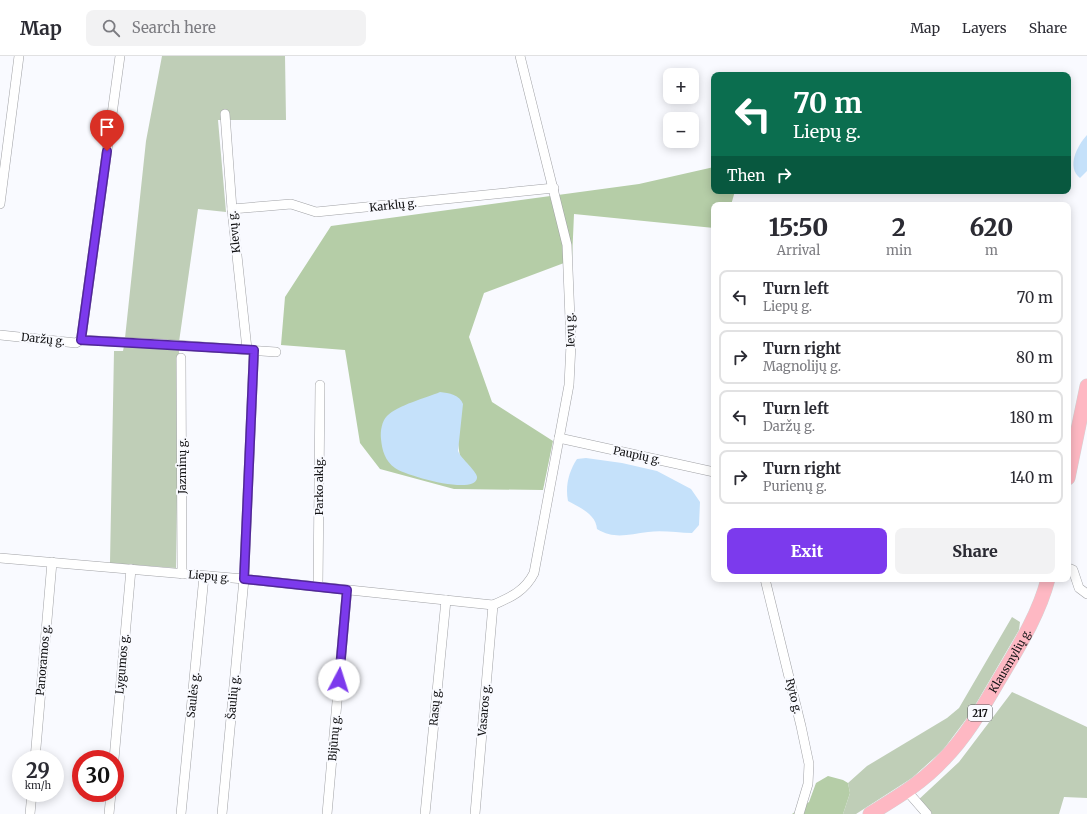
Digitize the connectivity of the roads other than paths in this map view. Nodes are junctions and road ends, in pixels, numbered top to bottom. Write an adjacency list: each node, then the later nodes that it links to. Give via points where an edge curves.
1 (19, 56): 6 (street)
2 (120, 56): 9 (street)
3 (520, 56): 5 (street, Ievų g.)
4 (225, 114): 7 (street, Klevų g.)
5 (554, 188): 7 (street, Karklų g., via 316,212 291,204); 15 (street, Ievų g., via 567,245 571,344 570,385)
6 (0, 204)
7 (232, 209): 10 (street, Klevų g.)
8 (0, 335): 9 (street, Daržų g., via 76,343)
9 (81, 340): 10 (street, Daržų g.)
10 (250, 350): 11 (street, Daržų g.); 24 (street, Klevų g.)
11 (276, 352)
12 (181, 358): 22 (street, Jazminų g.)
13 (320, 385): 27 (street, Parko aklg.)
14 (1087, 386): 16 (main road)
15 (559, 438): 17 (street, Paupių g.); 31 (street, Ievų g., via 534,573 523,589)
16 (1071, 463)
17 (711, 471)
18 (0, 558): 19 (street, Liepų g.)
19 (52, 562): 20 (street, Liepų g.); 32 (street, Panoramos g.)
20 (131, 569): 22 (street, Liepų g.); 33 (street, Lygumos g.)
21 (1071, 569): 29 (street, via 1079,588)
22 (182, 574): 23 (street, Liepų g.)
23 (204, 576): 24 (street, Liepų g.); 39 (street, Saulės g.)
24 (244, 579): 27 (street, Liepų g.); 40 (street, Šaulių g.)
25 (766, 582): 44 (street, Ryto g., via 809,764 808,784)
26 (1047, 582): 34 (main road, Klausmylių g. / 217, via 1034,618 977,717 943,760)
27 (318, 587): 28 (street, Liepų g.)
28 (347, 590): 30 (street, Liepų g.); 41 (street, Bijūnų g.)
29 (1087, 594)
30 (446, 600): 31 (street, Liepų g.); 42 (street, Rasų g.)
31 (493, 605): 43 (street, Vasaros g.)
32 (36, 750)
33 (115, 750)
34 (907, 791): 45 (main road, Klausmylių g. / 217); 46 (street)
35 (31, 802): 37 (street)
36 (110, 802): 38 (street)
37 (30, 814)
38 (109, 814)
39 (181, 814)
40 (222, 814)
41 (327, 814)
42 (425, 814)
43 (475, 814)
44 (799, 814)
45 (870, 814)
46 (928, 814)

